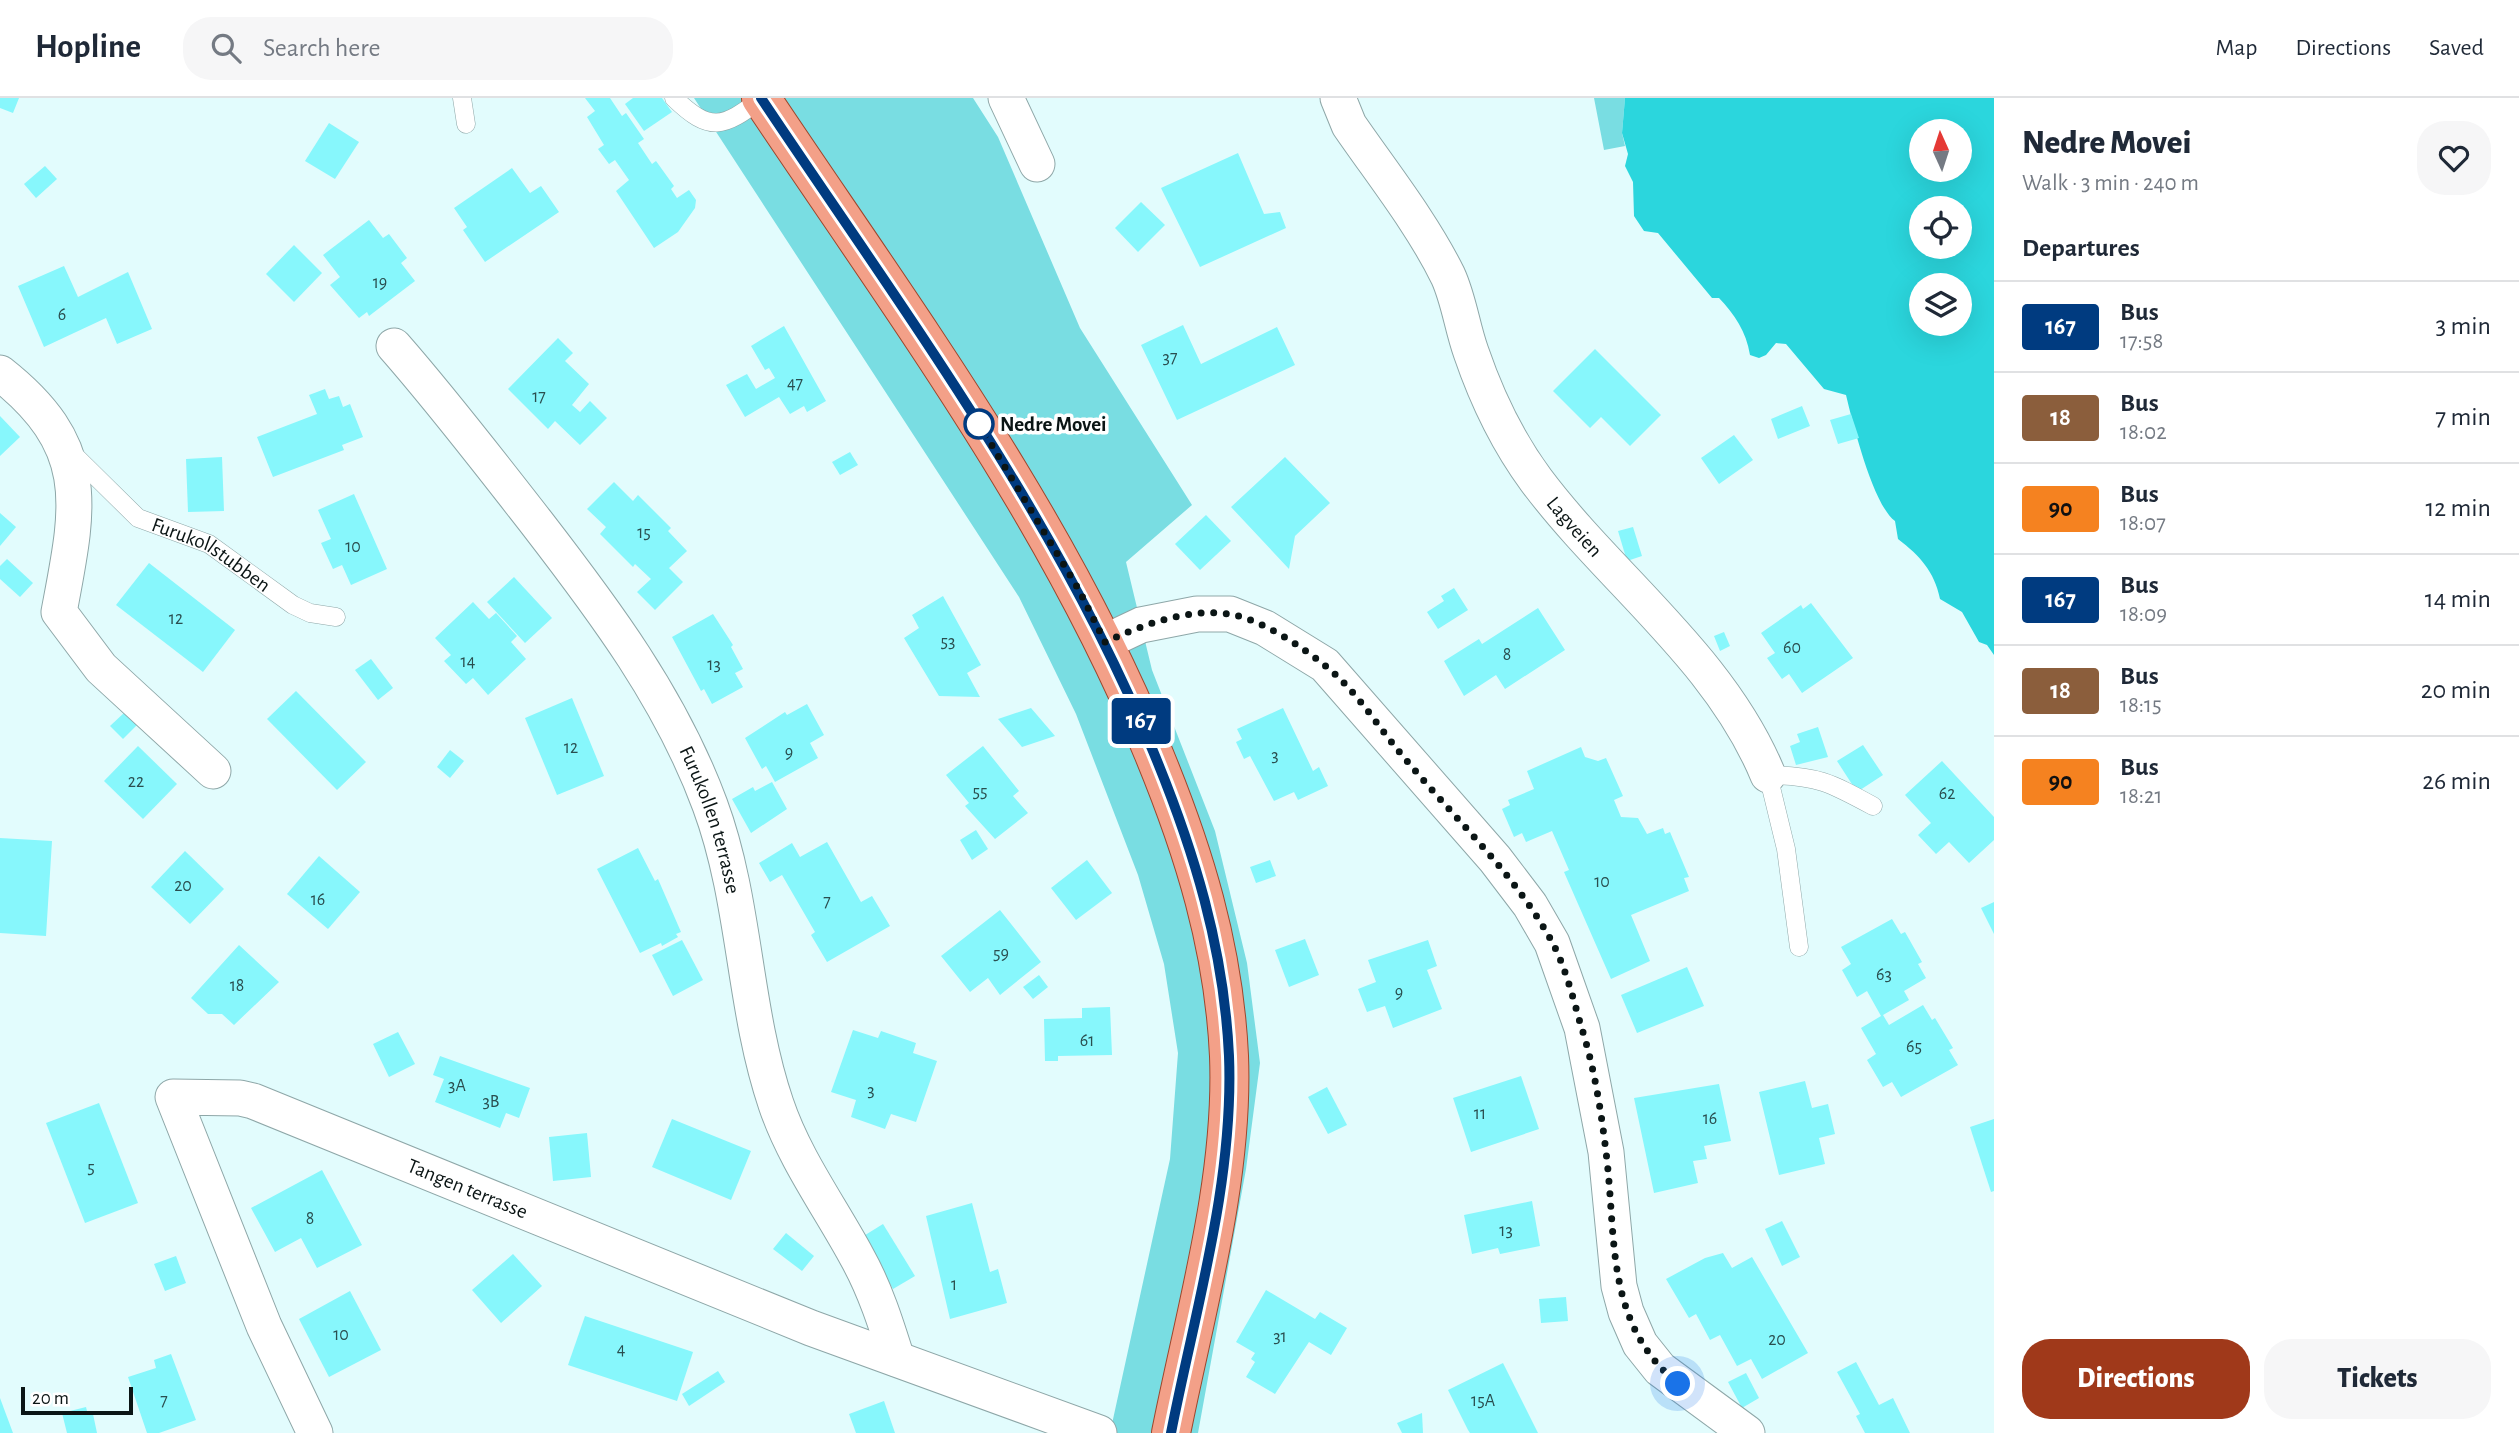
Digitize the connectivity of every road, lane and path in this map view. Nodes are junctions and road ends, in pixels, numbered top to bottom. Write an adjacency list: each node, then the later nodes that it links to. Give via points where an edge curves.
1 (462, 98): 6 (lane)
2 (674, 98): 3 (lane, via 710,124 731,122)
3 (761, 98): 12 (main road, via 980,426 1079,590)
4 (1006, 98): 7 (street)
5 (1338, 98): 14 (street, Lagveien, via 1349,125 1447,275 1474,360 1516,448 1563,512 1695,658 1748,733)
6 (466, 124)
7 (1037, 164)
8 (394, 346): 17 (street, Furukollen terrasse, via 583,580 682,738 710,807 730,875 758,1037 776,1104 859,1259)
9 (0, 373): 10 (street, Furukollstubben, via 42,410)
10 (66, 449): 11 (lane, Furukollstubben, via 138,518 195,537 293,605); 13 (street, Furukollstubben, via 72,469 73,520 59,612 101,668)
11 (336, 617)
12 (1105, 642): 20 (main road, via 1184,827 1207,903 1225,1001 1229,1060 1226,1132 1216,1208); 21 (street, via 1141,625 1198,614 1230,614 1265,628 1325,665 1495,859 1552,943 1582,1028 1606,1152 1616,1263 1626,1312 1640,1344 1660,1368)
13 (212, 771)
14 (1768, 775): 15 (lane, via 1808,776); 16 (lane, Lagveien, via 1786,849)
15 (1872, 806)
16 (1798, 947)
17 (897, 1359): 18 (street, Tangen terrasse, via 589,1240 253,1101 173,1097 264,1326); 19 (street, Tangen terrasse)
18 (315, 1433)
19 (1099, 1433)
20 (1171, 1433)
21 (1747, 1433)

